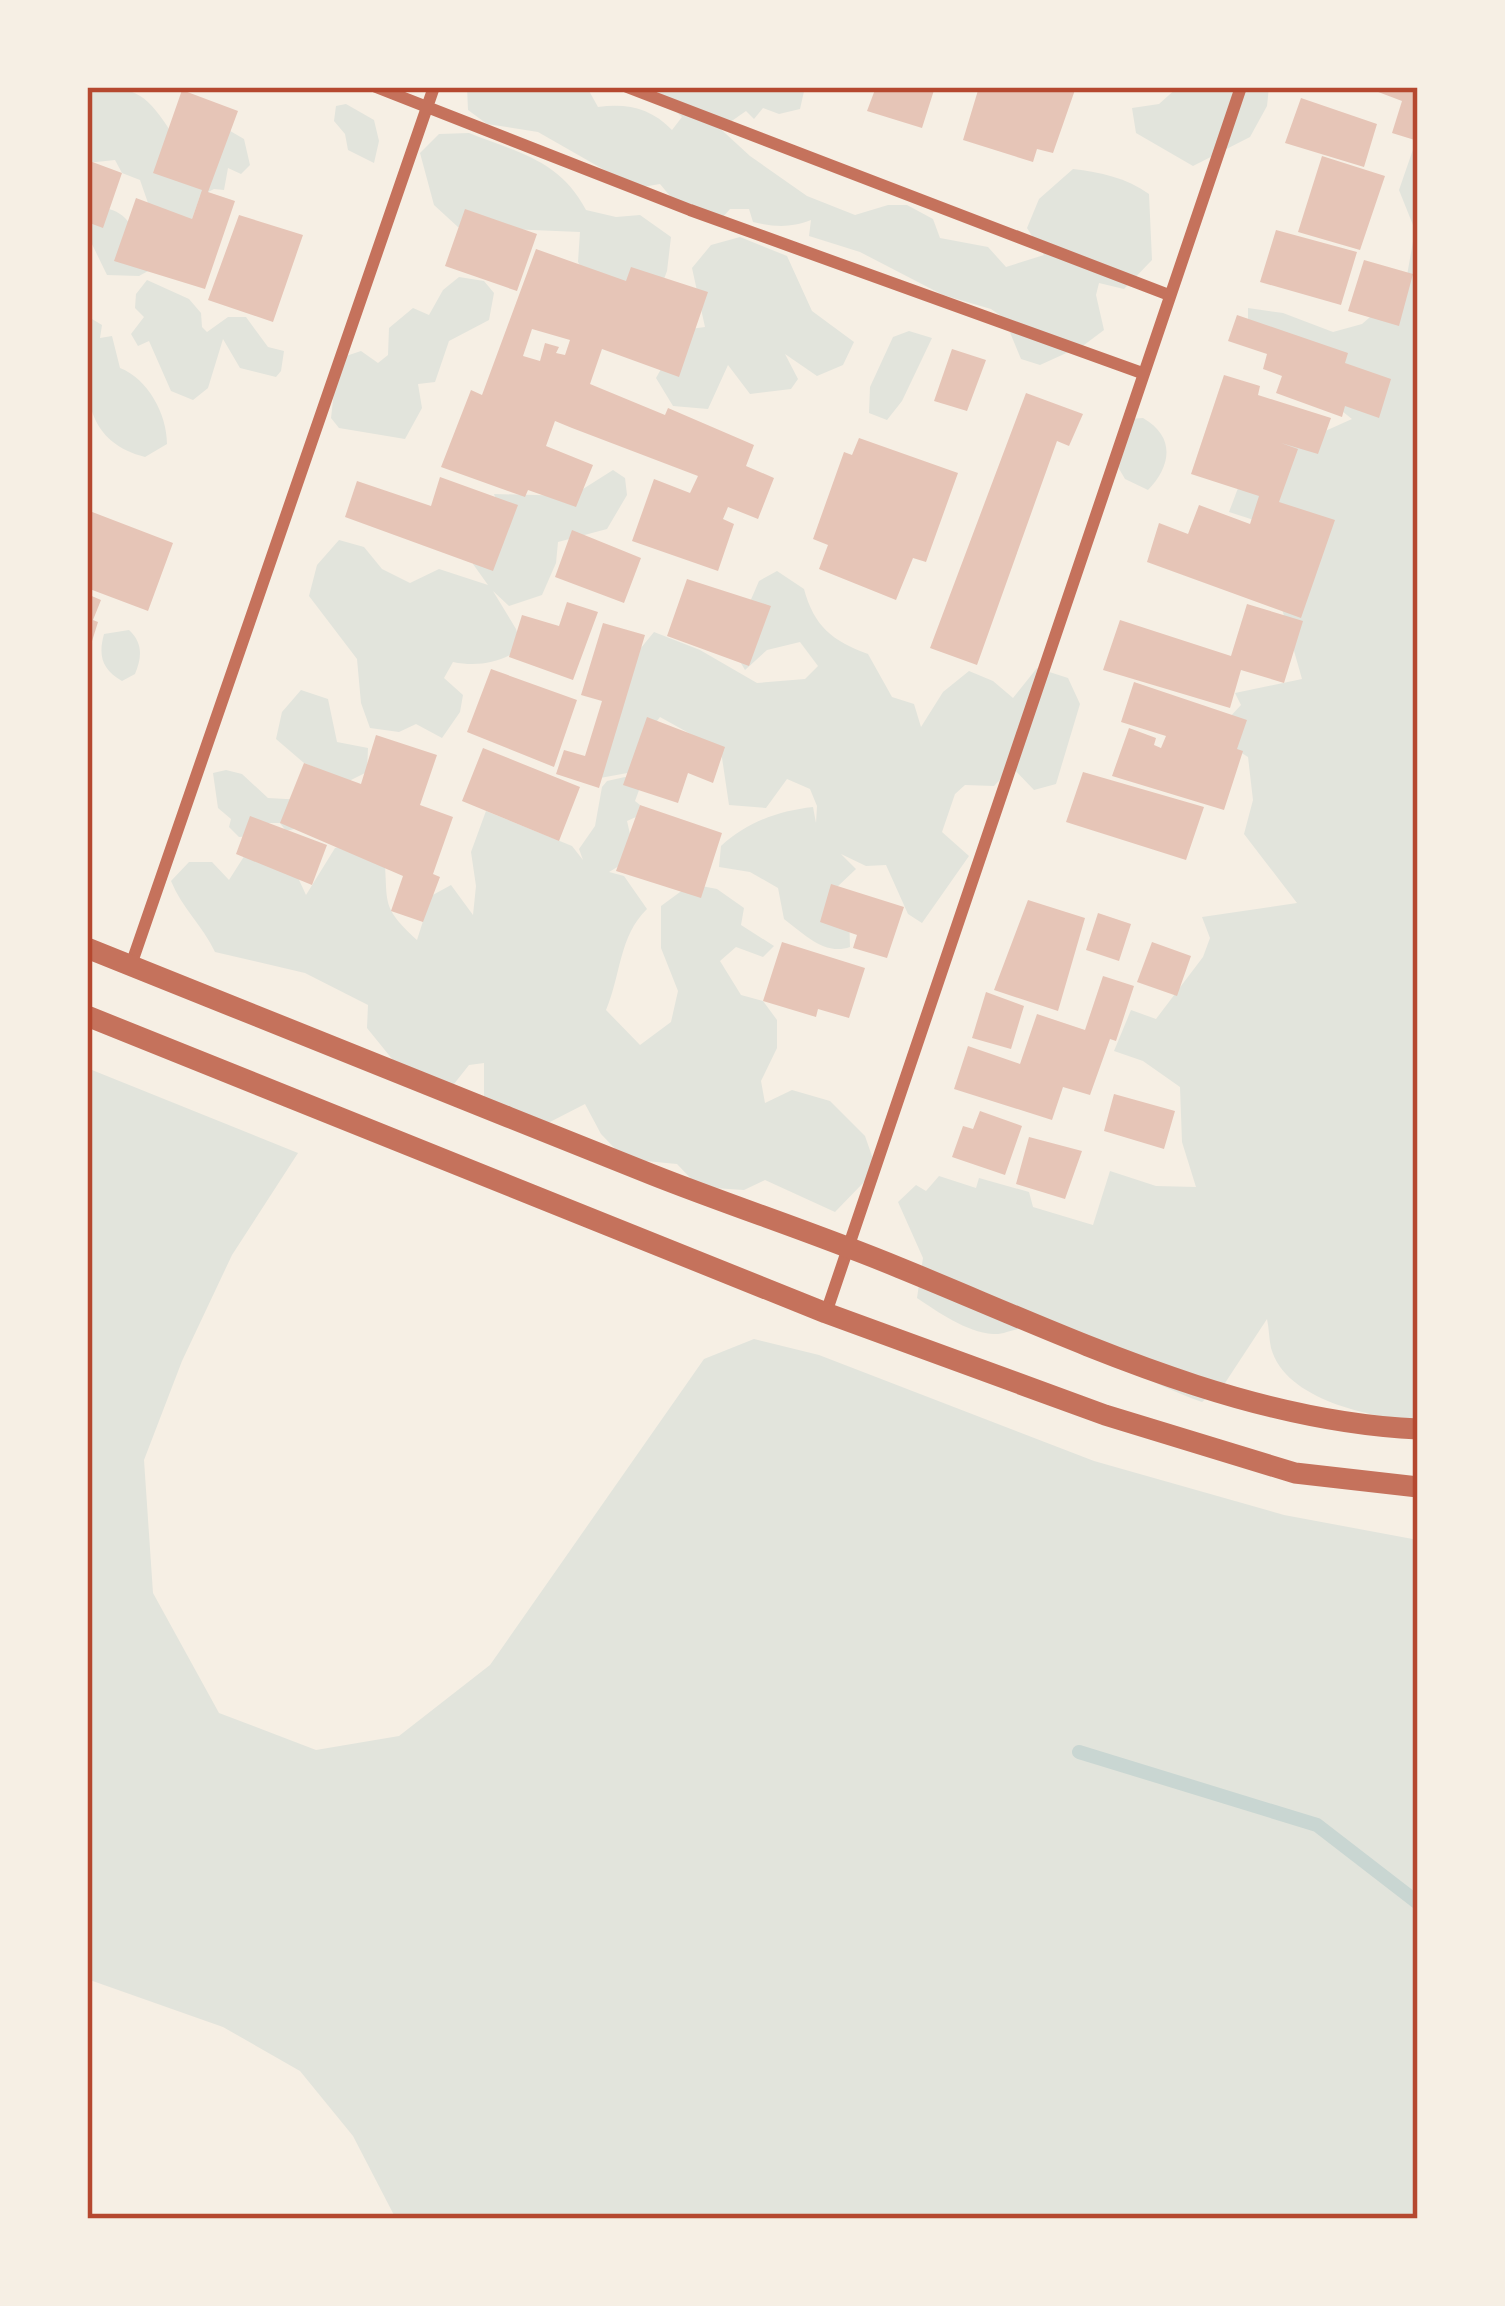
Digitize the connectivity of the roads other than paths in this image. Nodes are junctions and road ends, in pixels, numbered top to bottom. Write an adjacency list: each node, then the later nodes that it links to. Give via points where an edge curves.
1 (376, 87): 5 (street)
2 (434, 87): 5 (street)
3 (627, 87): 6 (street)
4 (1241, 87): 6 (street)
5 (428, 106): 7 (street); 9 (street)
6 (1169, 295): 7 (street)
7 (1142, 373): 11 (street)
8 (87, 948): 9 (street)
9 (131, 965): 11 (street)
10 (87, 1016): 12 (street)
11 (845, 1249): 12 (street); 13 (street, via 1257,1403)
12 (826, 1313): 14 (street, via 1295,1474)
13 (1418, 1429)
14 (1418, 1487)

